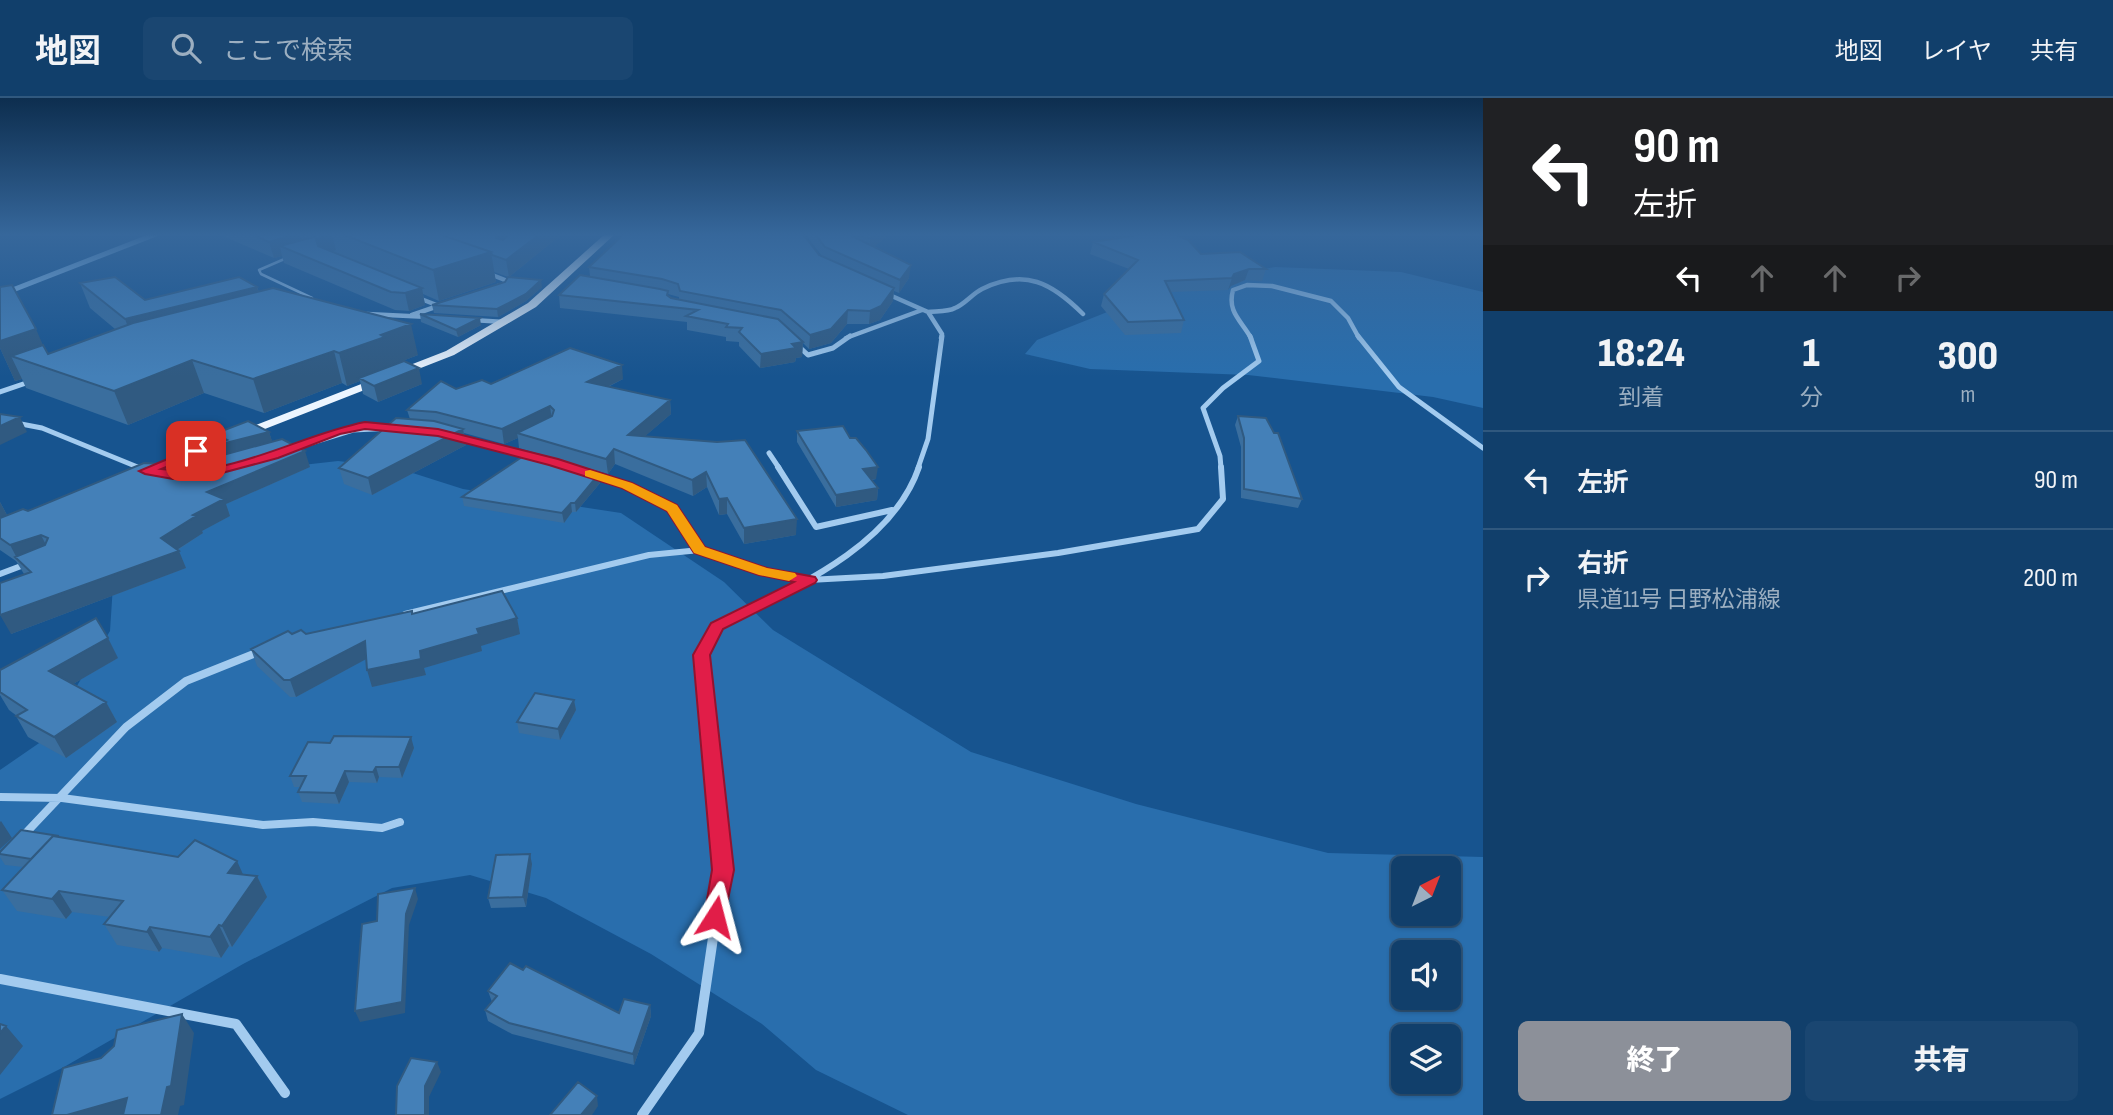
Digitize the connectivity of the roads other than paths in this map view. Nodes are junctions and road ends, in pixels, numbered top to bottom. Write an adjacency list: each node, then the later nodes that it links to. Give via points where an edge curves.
1 (277, 281): 11 (lane, via 312,298)
2 (505, 281): 6 (street)
3 (566, 281): 19 (main road)
4 (1001, 281): 13 (street, via 954,309)
5 (1036, 281): 15 (street, via 1061,292)
6 (491, 289)
7 (875, 289): 13 (street)
8 (413, 295): 10 (street)
9 (452, 302): 10 (street)
10 (439, 306): 16 (street)
11 (310, 310): 12 (street)
12 (322, 311)
13 (925, 311): 20 (street, via 808,355); 36 (street, via 943,334 928,439 911,489)
14 (359, 313): 16 (street)
15 (1083, 314)
16 (408, 316): 17 (street)
17 (436, 318)
18 (463, 320): 19 (street)
19 (505, 322): 33 (main road, via 450,352)
20 (789, 337)
21 (37, 379): 22 (street)
22 (0, 392)
23 (0, 419): 33 (street, via 42,428)
24 (401, 429): 28 (street, via 365,426 337,431)
25 (451, 436): 29 (street)
26 (516, 444): 29 (street)
27 (1483, 447): 40 (street, via 1399,387 1331,301 1293,290 1247,285 1233,289 1229,302 1250,335 1259,361 1203,408 1220,456 1223,499 1198,529 1058,553)
28 (286, 450)
29 (505, 450): 31 (street)
30 (769, 453): 36 (street, via 816,527)
31 (541, 459)
32 (578, 470): 37 (street, via 627,485 672,508)
33 (145, 471): 34 (street); 35 (main road)
34 (164, 473)
35 (122, 480)
36 (893, 510): 40 (street, via 860,547)
37 (700, 550): 40 (street, via 764,572); 41 (street, via 649,555)
38 (41, 561): 39 (street)
39 (0, 574)
40 (810, 580): 49 (street, via 717,626 702,655 723,870 699,1033)
41 (395, 617)
42 (274, 646): 44 (street, via 186,681 126,727)
43 (0, 797): 44 (street)
44 (62, 797): 45 (street, via 263,825 313,822 382,828); 46 (street)
45 (400, 822)
46 (17, 842)
47 (0, 979): 48 (street, via 236,1024)
48 (285, 1093)
49 (642, 1115)

